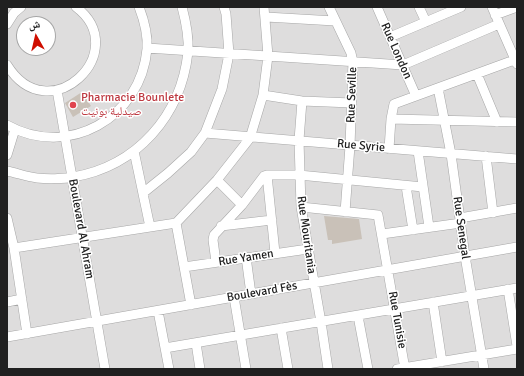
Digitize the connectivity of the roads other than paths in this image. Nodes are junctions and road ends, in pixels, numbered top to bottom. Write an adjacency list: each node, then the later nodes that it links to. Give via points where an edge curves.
1 (21, 7): 16 (street)
2 (76, 7): 28 (street, via 84,14 92,30 93,56 80,78 73,84)
3 (139, 7): 18 (street, via 145,22)
4 (182, 7): 19 (street, via 187,25)
5 (224, 7): 20 (street)
6 (264, 7): 13 (street)
7 (329, 7): 14 (street, Rue Seville)
8 (377, 7): 17 (street, Rue London)
9 (419, 7): 15 (street)
10 (517, 7): 12 (street)
11 (458, 8): 15 (street)
12 (495, 15): 22 (street); 25 (street)
13 (266, 17): 14 (street); 21 (street)
14 (335, 21): 23 (street, Rue Seville)
15 (426, 22): 17 (street)
16 (7, 24)
17 (390, 37): 25 (street, Rue London)
18 (147, 48): 19 (street); 39 (street, via 138,83 122,107 106,122 86,132)
19 (188, 51): 20 (street); 44 (street, via 183,80 172,107 156,131)
20 (228, 54): 21 (street); 38 (street, via 222,89)
21 (268, 56): 23 (street); 29 (street)
22 (516, 61): 26 (street)
23 (353, 62): 25 (street); 32 (street, Rue Seville)
24 (7, 65): 28 (street, via 27,86 47,91)
25 (403, 65): 30 (street, Rue London)
26 (477, 74): 27 (street); 35 (street)
27 (438, 88): 30 (street); 34 (street, Rue Senegal)
28 (57, 90): 39 (street, Boulevard Al Ahram)
29 (263, 95): 31 (street); 40 (street)
30 (416, 96): 33 (street, via 394,104)
31 (302, 101): 32 (street); 41 (street, Rue Mouritania)
32 (352, 104): 42 (street, Rue Seville)
33 (391, 119): 34 (street); 43 (street)
34 (445, 121): 35 (street); 46 (street, Rue Senegal)
35 (497, 122): 36 (street)
36 (517, 122)
37 (11, 127): 39 (street, via 40,136); 47 (street)
38 (205, 133): 40 (street, Rue Syrie); 58 (street, via 191,152)
39 (66, 137): 53 (street, Boulevard Al Ahram)
40 (250, 138): 41 (street, Rue Syrie); 54 (street)
41 (299, 140): 42 (street, Rue Syrie); 52 (street, Rue Mouritania)
42 (350, 146): 43 (street, Rue Syrie); 55 (street, Rue Seville)
43 (389, 149): 45 (street, Rue Syrie)
44 (134, 151): 53 (street, via 105,168); 58 (street)
45 (418, 151): 46 (street, Rue Syrie); 57 (street)
46 (451, 154): 48 (street, Rue Syrie); 66 (street, Rue Senegal)
47 (7, 155)
48 (486, 156): 49 (street, Rue Syrie); 63 (street)
49 (517, 159)
50 (7, 171): 53 (street, via 37,178)
51 (267, 175): 52 (street); 59 (street, via 261,179); 65 (street)
52 (299, 176): 55 (street); 60 (street, Rue Mouritania)
53 (72, 178): 73 (street, Boulevard Al Ahram)
54 (217, 180): 59 (street); 67 (street)
55 (347, 180): 56 (street); 62 (street, Rue Seville)
56 (406, 186): 57 (street); 71 (street)
57 (423, 187): 70 (street)
58 (143, 193): 69 (street)
59 (242, 205): 68 (street)
60 (301, 207): 62 (street); 76 (street, Rue Mouritania)
61 (517, 208): 63 (street)
62 (345, 212): 72 (street, Rue Tunisie, via 378,215)
63 (493, 213): 66 (street)
64 (7, 218): 75 (street)
65 (272, 220): 68 (street); 77 (street)
66 (460, 220): 70 (street); 78 (street, Rue Senegal)
67 (176, 223): 69 (street); 81 (street)
68 (221, 226): 80 (street, via 213,240)
69 (150, 227): 73 (street)
70 (429, 227): 71 (street)
71 (413, 230): 72 (street)
72 (382, 234): 82 (street, Rue Tunisie)
73 (83, 238): 75 (street); 96 (street, Boulevard Al Ahram)
74 (517, 247): 78 (street, Boulevard Fès)
75 (14, 248): 88 (street)
76 (308, 249): 77 (street, Rue Yamen); 83 (street, Rue Mouritania)
77 (275, 253): 79 (street, Rue Yamen)
78 (465, 256): 82 (street, Boulevard Fès); 86 (street, Rue Senegal)
79 (246, 257): 80 (street, Rue Yamen); 85 (street)
80 (216, 262): 81 (street, Rue Yamen)
81 (184, 268): 91 (street)
82 (388, 270): 83 (street, Boulevard Fès); 92 (street, Rue Tunisie)
83 (314, 283): 85 (street, Boulevard Fès); 97 (street, Rue Mouritania)
84 (513, 289): 86 (street); 95 (street)
85 (251, 294): 87 (street, Boulevard Fès)
86 (472, 296): 90 (street); 105 (street, Rue Senegal)
87 (234, 297): 91 (street, Boulevard Fès); 100 (street)
88 (22, 299): 89 (street); 99 (street)
89 (7, 302)
90 (433, 302): 92 (street); 106 (street)
91 (191, 305): 93 (street, Boulevard Fès)
92 (395, 309): 94 (street); 114 (street, Rue Tunisie)
93 (158, 310): 96 (street, Boulevard Fès); 104 (street)
94 (358, 316): 97 (street); 113 (street)
95 (515, 318): 103 (street)
96 (97, 321): 99 (street, Boulevard Fès); 107 (street, Boulevard Al Ahram)
97 (321, 322): 98 (street); 112 (street, Rue Mouritania)
98 (281, 328): 100 (street); 111 (street)
99 (28, 334): 101 (street, Boulevard Fès)
100 (240, 335): 102 (street); 110 (street)
101 (7, 337)
102 (196, 343): 104 (street); 109 (street)
103 (517, 347): 105 (street)
104 (165, 348): 108 (street)
105 (482, 355): 106 (street); 115 (street, Rue Senegal)
106 (442, 362): 114 (street)
107 (105, 369)
108 (170, 369)
109 (200, 369)
110 (246, 369)
111 (288, 369)
112 (328, 369)
113 (368, 369)
114 (403, 369)
115 (484, 369)

